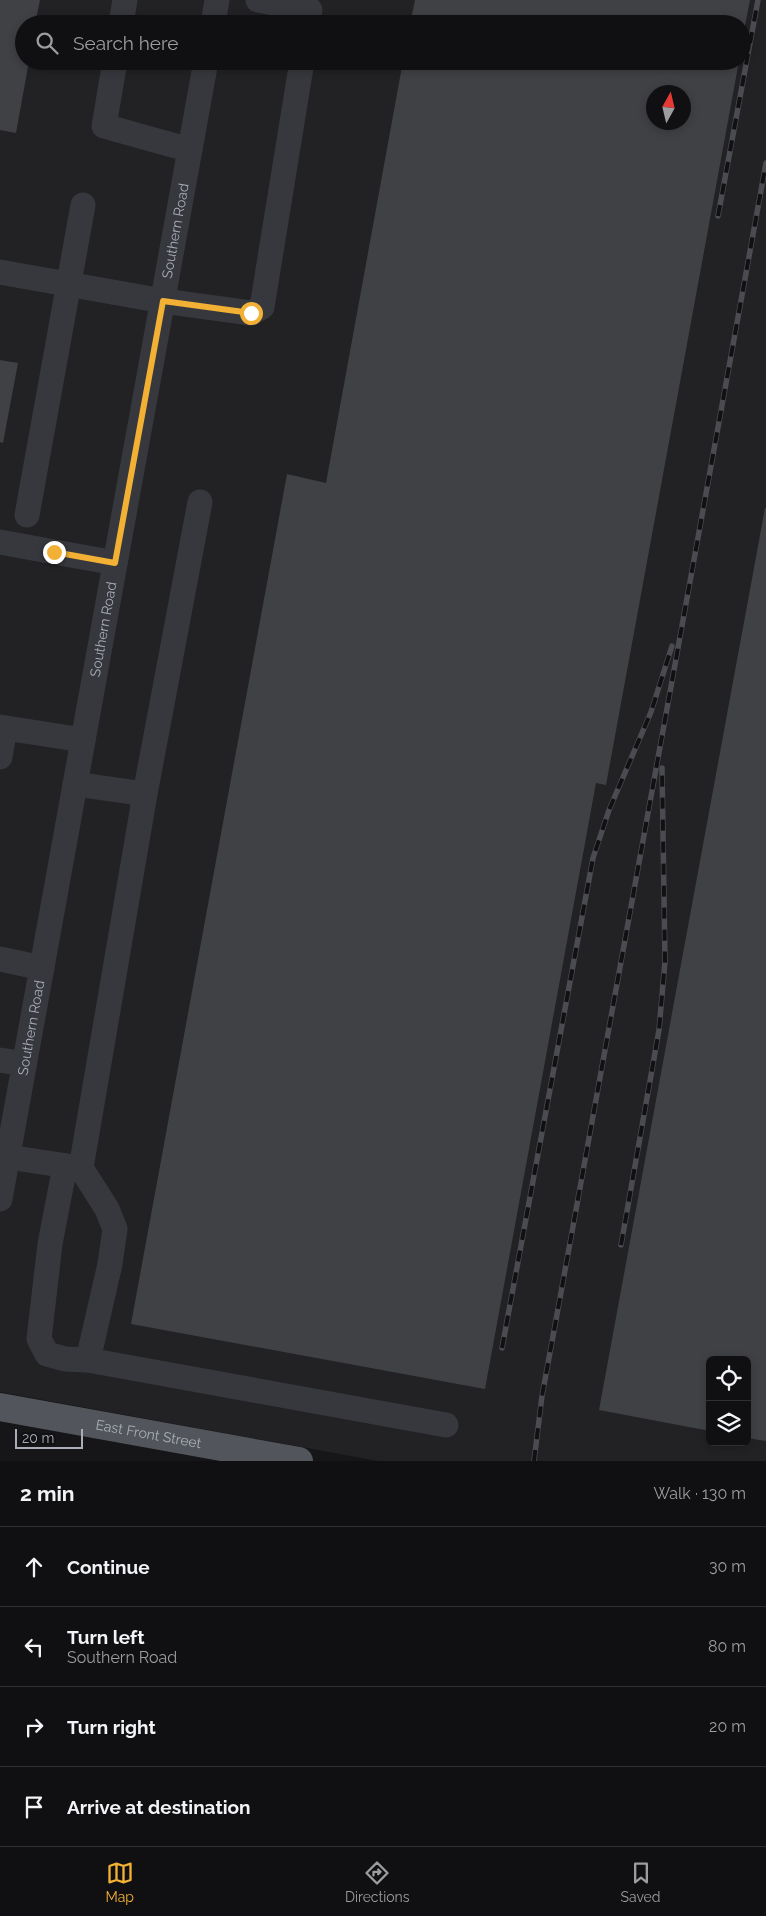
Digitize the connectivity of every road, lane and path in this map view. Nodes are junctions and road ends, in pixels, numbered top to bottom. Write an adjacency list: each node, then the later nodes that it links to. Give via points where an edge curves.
1 (125, 0): 5 (street)
2 (217, 0): 6 (street)
3 (258, 0): 4 (street)
4 (309, 11)
5 (122, 15)
6 (214, 15)
7 (113, 70): 10 (street, via 104,126)
8 (204, 70): 10 (street, Southern Road)
9 (301, 70): 14 (street, via 262,307 251,313)
10 (190, 150): 14 (street, Southern Road)
11 (83, 206): 13 (street)
12 (0, 272): 13 (street)
13 (69, 284): 14 (street); 16 (street)
14 (163, 301): 18 (street, Southern Road)
15 (200, 502): 23 (street)
16 (27, 515)
17 (0, 542): 18 (street)
18 (115, 563): 20 (street, Southern Road)
19 (3, 727): 20 (street); 21 (street)
20 (83, 740): 22 (street, Southern Road)
21 (0, 757)
22 (75, 784): 23 (street); 25 (street, Southern Road)
23 (145, 794): 29 (street)
24 (0, 958): 25 (street)
25 (42, 968): 27 (street, Southern Road)
26 (0, 1060): 27 (street)
27 (24, 1064): 28 (street, Southern Road)
28 (8, 1157): 29 (street); 30 (street, Southern Road)
29 (73, 1167): 31 (street, via 107,1209 115,1229); 31 (street, via 50,1244 39,1340 47,1354)
30 (0, 1199)
31 (88, 1360): 33 (street)
32 (0, 1407): 34 (main road, East Front Street)
33 (446, 1425)
34 (298, 1461)

